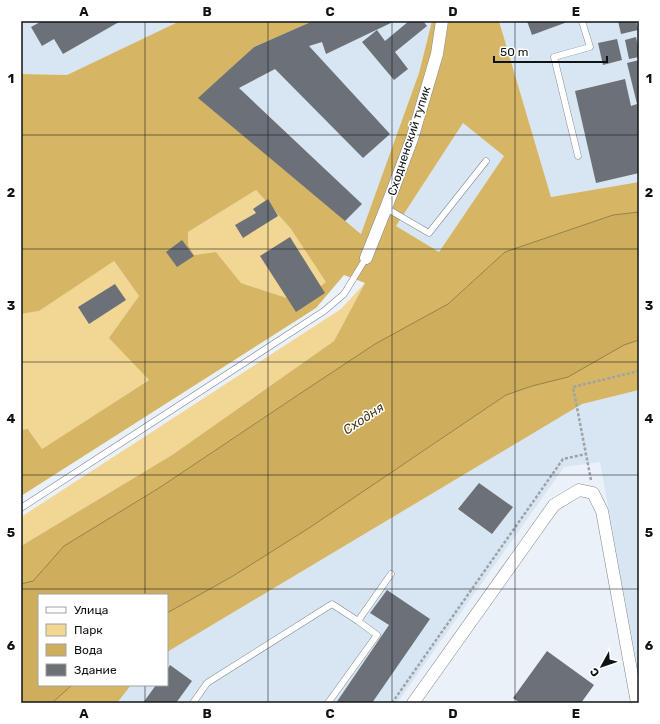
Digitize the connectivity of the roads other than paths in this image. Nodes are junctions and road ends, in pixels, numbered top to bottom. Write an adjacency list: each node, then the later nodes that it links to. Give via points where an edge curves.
1 (442, 21): 5 (street, Сходненский тупик, via 437,54 412,139)
2 (582, 21): 3 (lane, via 590,47 554,57)
3 (578, 156)
4 (486, 161): 5 (lane, via 429,233)
5 (386, 208): 6 (street, Сходненский тупик)
6 (366, 258): 7 (lane, via 344,294 324,312)
7 (21, 508)
8 (391, 574): 9 (lane)
9 (358, 621): 10 (lane, via 332,604 206,683); 11 (lane, via 377,635)
10 (193, 703)
11 (328, 703)
12 (412, 703): 13 (street, via 554,505 578,490 593,493 602,511)
13 (637, 703)

